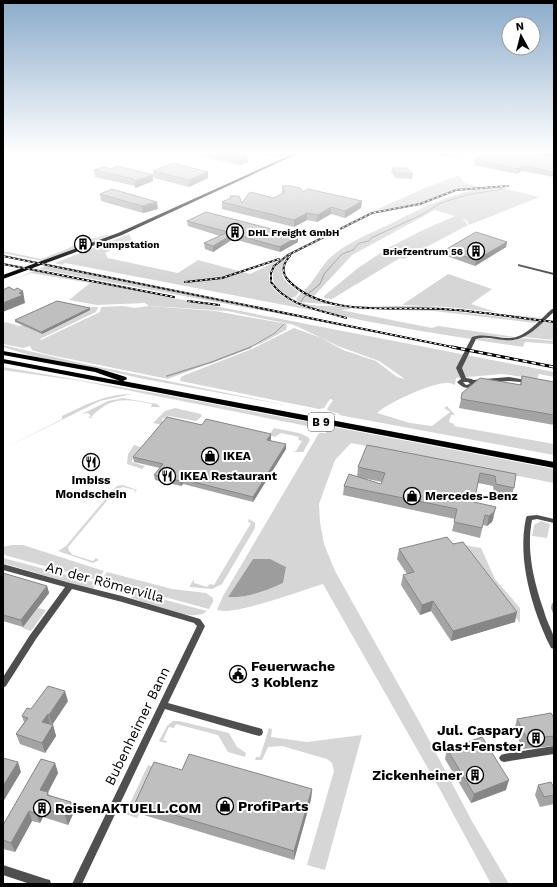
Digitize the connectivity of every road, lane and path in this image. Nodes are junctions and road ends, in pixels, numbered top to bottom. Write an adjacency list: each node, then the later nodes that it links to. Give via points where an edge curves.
1 (207, 194): 4 (main road, via 123,233)
2 (520, 265): 3 (street)
3 (554, 274)
4 (4, 278)
5 (554, 310): 14 (street, via 518,338 474,338 459,368 464,379 473,382 509,379)
6 (3, 348): 9 (highway)
7 (3, 352): 9 (highway)
8 (3, 356): 12 (highway, B 9)
9 (32, 358): 12 (highway, via 97,370)
10 (3, 361): 13 (highway, B 9)
11 (3, 365): 13 (highway)
12 (123, 379): 15 (highway, B 9)
13 (101, 380): 16 (highway, B 9)
14 (537, 384)
15 (554, 459)
16 (554, 466)
17 (554, 521): 21 (street, via 529,518 526,533 534,590)
18 (3, 567): 19 (street, An der Römervilla)
19 (70, 586): 20 (street, An der Römervilla, via 136,603); 22 (street)
20 (200, 624): 23 (street, Bubenheimer Bann)
21 (554, 646)
22 (3, 684)
23 (163, 705): 24 (street); 29 (street, Bubenheimer Bann)
24 (259, 732)
25 (554, 750): 26 (street)
26 (504, 758)
27 (3, 870): 28 (street)
28 (46, 884)
29 (76, 884)

